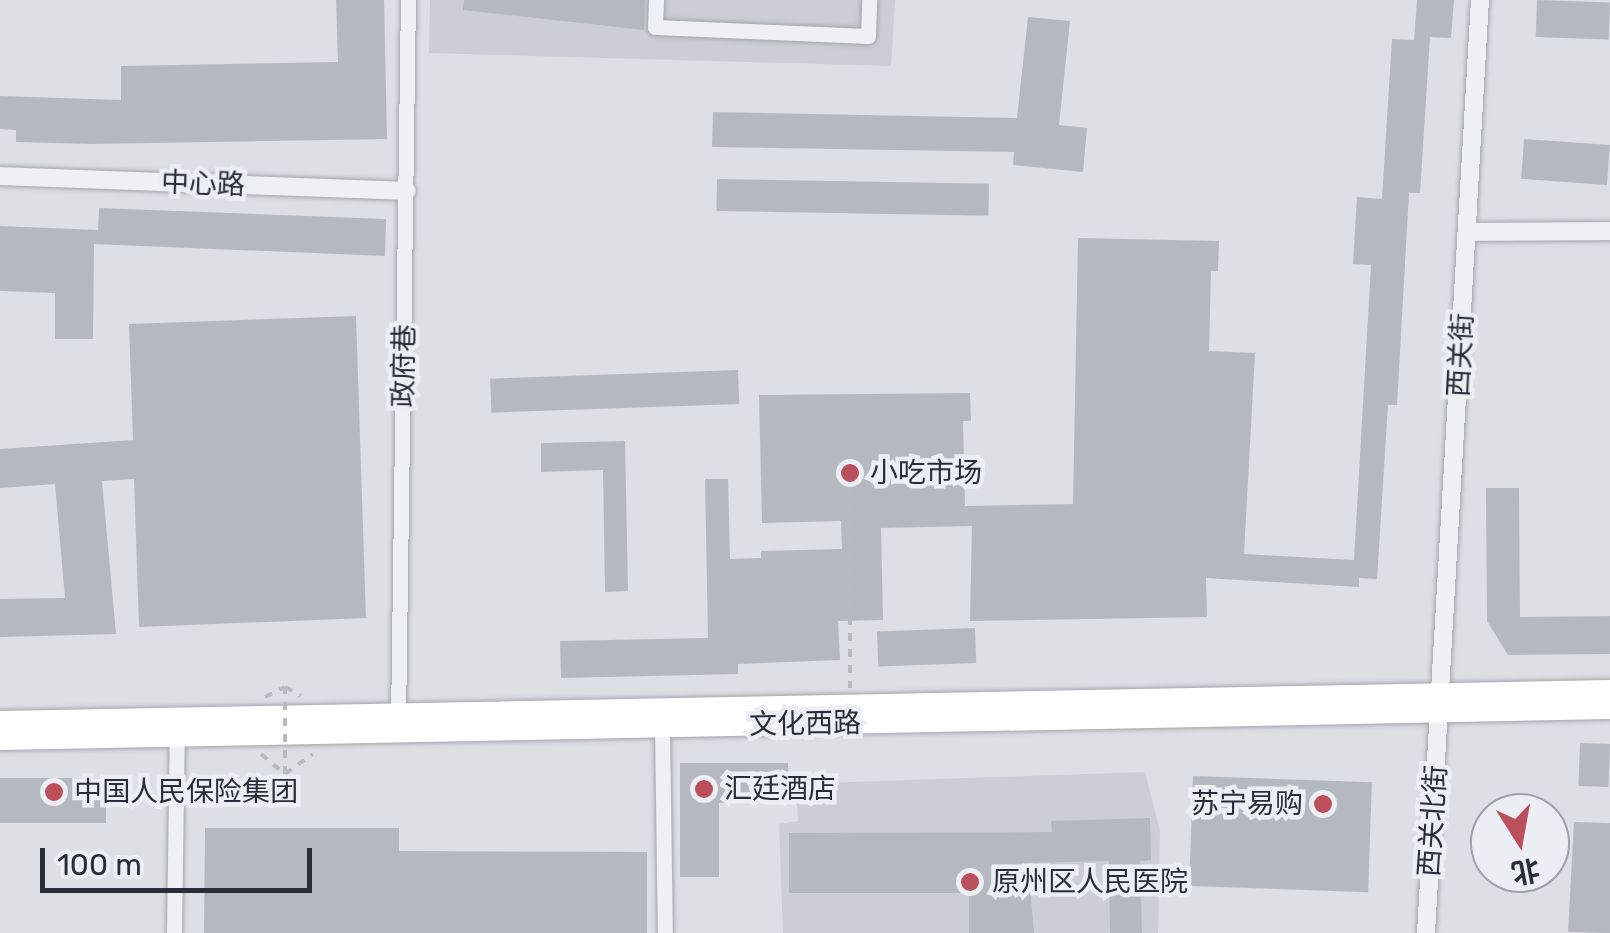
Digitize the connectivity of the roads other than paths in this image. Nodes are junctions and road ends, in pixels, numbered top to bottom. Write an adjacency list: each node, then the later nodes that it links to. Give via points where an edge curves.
1 (408, 0): 6 (street, 政府巷)
2 (656, 0): 3 (street, via 655,26 868,36)
3 (869, 0)
4 (1480, 0): 8 (street, 西关街)
5 (0, 176): 6 (street, 中心路)
6 (406, 191): 13 (street, 政府巷)
7 (1610, 231): 8 (street)
8 (1468, 232): 10 (street, 西关街)
9 (1610, 690): 10 (main road, 文化西路)
10 (1441, 700): 11 (main road, 文化西路); 13 (main road, 文化西路, via 850,704); 15 (main road, 文化西路); 19 (street, 西关北街)
11 (1610, 709)
12 (0, 721): 14 (main road, 文化西路)
13 (398, 723): 14 (main road, 文化西路); 15 (main road, 文化西路)
14 (177, 727): 16 (main road, 文化西路); 17 (street)
15 (662, 727): 18 (street)
16 (0, 740)
17 (174, 933)
18 (666, 933)
19 (1426, 933)

